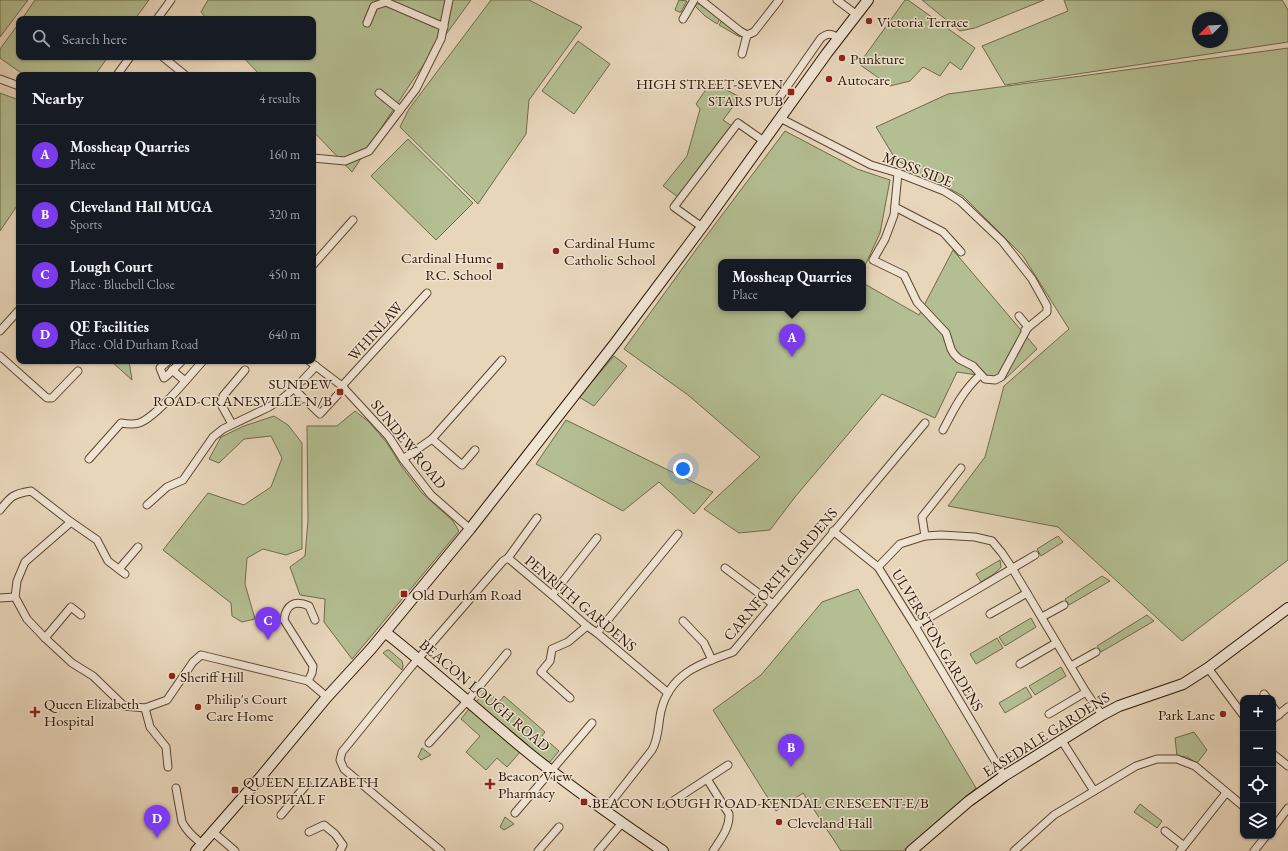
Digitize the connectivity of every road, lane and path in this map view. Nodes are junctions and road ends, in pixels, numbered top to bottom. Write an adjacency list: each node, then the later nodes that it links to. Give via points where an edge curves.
1 (449, 0): 12 (street)
2 (694, 0): 10 (street)
3 (701, 0): 13 (street)
4 (779, 0): 13 (street, via 754,32)
5 (837, 0): 8 (street)
6 (868, 0): 8 (main road)
7 (168, 2): 9 (street)
8 (857, 15): 14 (main road)
9 (159, 16)
10 (683, 19)
11 (367, 23): 12 (street, via 374,6 386,2)
12 (444, 27): 24 (street, via 441,39 416,89)
13 (747, 35): 15 (street)
14 (839, 38): 23 (street, via 826,34 821,38); 25 (main road)
15 (742, 54)
16 (128, 60): 18 (street)
17 (168, 60): 19 (street)
18 (119, 72)
19 (182, 72)
20 (0, 79): 21 (street)
21 (16, 85)
22 (379, 93): 24 (street)
23 (777, 101)
24 (400, 110): 27 (street, via 369,150 345,161)
25 (780, 118): 26 (main road); 28 (street, MOSS SIDE, via 871,165)
26 (765, 142): 31 (main road); 31 (street, via 738,123 674,207)
27 (316, 158)
28 (898, 173): 29 (street); 37 (street, MOSS SIDE, via 944,191 960,201 1002,241 1032,279 1048,306 1046,312)
29 (895, 207): 32 (street, via 943,232); 49 (street, via 885,239 873,260 904,275 916,302 946,333 954,354 973,366)
30 (354, 220): 33 (street)
31 (702, 227): 65 (main road)
32 (961, 252)
33 (316, 262)
34 (427, 293): 51 (street, WHINLAW)
35 (16, 313): 38 (street)
36 (1019, 316): 37 (street)
37 (1027, 329): 49 (street, via 1001,377 991,380)
38 (0, 331)
39 (0, 356): 48 (street, via 47,398 52,398)
40 (502, 360): 56 (street)
41 (165, 364): 46 (street, via 160,368 164,378)
42 (179, 364): 46 (street)
43 (200, 364): 50 (street)
44 (313, 364): 45 (street, SUNDEW ROAD)
45 (316, 366): 51 (street, SUNDEW ROAD); 52 (street)
46 (172, 370): 50 (street)
47 (245, 370): 54 (street, via 223,396 222,406)
48 (78, 371)
49 (980, 375): 55 (street, via 961,397)
50 (185, 381): 58 (street, via 149,418 138,423 121,423)
51 (343, 387): 52 (street, WHINLAW, via 320,414); 59 (street, SUNDEW ROAD, via 388,437)
52 (294, 389): 54 (street, via 269,407)
53 (925, 423): 66 (street, CARNFORTH GARDENS)
54 (232, 424): 61 (street, via 213,437 183,480 167,487)
55 (943, 430)
56 (432, 438): 57 (street, via 462,465); 59 (street)
57 (475, 450)
58 (89, 459)
59 (403, 459): 65 (street, SUNDEW ROAD, via 431,494)
60 (961, 468): 68 (street, via 922,517)
61 (147, 506)
62 (0, 510): 64 (street, via 10,497 20,492 31,491)
63 (537, 518): 72 (street)
64 (71, 522): 70 (street, via 97,540 108,561 122,572); 78 (street, via 25,562 17,581)
65 (470, 529): 90 (main road)
66 (833, 531): 73 (street, ULVERSTON GARDENS); 80 (street, CARNFORTH GARDENS)
67 (678, 534): 91 (street)
68 (924, 536): 73 (street, via 900,544); 75 (street, via 975,537 992,542)
69 (597, 538): 77 (street)
70 (138, 547)
71 (1035, 555): 75 (street)
72 (508, 558): 77 (street, PENRITH GARDENS); 96 (street, PENRITH GARDENS)
73 (878, 567): 89 (street, ULVERSTON GARDENS)
74 (725, 568): 80 (street)
75 (1012, 568): 76 (street); 89 (street)
76 (1027, 593): 83 (street); 85 (street)
77 (552, 595): 88 (street, PENRITH GARDENS)
78 (15, 597): 79 (street); 92 (street, via 27,619)
79 (0, 598)
80 (773, 604): 97 (street, CARNFORTH GARDENS, via 733,652)
81 (1064, 605): 85 (street)
82 (1288, 608): 100 (main road, EASEDALE GARDENS)
83 (990, 614)
84 (80, 616): 92 (street, via 71,607)
85 (1042, 617): 93 (street)
86 (315, 620): 101 (street, via 309,606 303,604 293,604 285,613 284,620 313,666)
87 (683, 621): 97 (street, via 704,643)
88 (587, 626): 91 (street, PENRITH GARDENS); 105 (street, via 568,642 552,649 550,661 541,672)
89 (915, 626): 121 (street, ULVERSTON GARDENS)
90 (385, 632): 96 (main road, BEACON LOUGH ROAD); 104 (main road)
91 (597, 633): 103 (street, PENRITH GARDENS)
92 (44, 638): 108 (street, via 72,663 93,676 124,706)
93 (1056, 642): 98 (street); 99 (street)
94 (1096, 652): 99 (street)
95 (507, 653): 106 (street)
96 (419, 659): 106 (main road, BEACON LOUGH ROAD); 144 (street, PENRITH GARDENS, via 342,752 340,760 344,769)
97 (712, 660): 103 (street, CARNFORTH GARDENS, via 687,672)
98 (1020, 664)
99 (1071, 666): 102 (street)
100 (1208, 668): 109 (street); 111 (main road, EASEDALE GARDENS, via 1183,684 1133,700)
101 (308, 681): 104 (street); 108 (street, via 200,655 167,700)
102 (1086, 692): 110 (street); 111 (street)
103 (668, 693): 130 (street, CARNFORTH GARDENS, via 663,701 656,742 652,750)
104 (327, 697): 137 (main road)
105 (570, 698)
106 (468, 700): 115 (street); 120 (main road, BEACON LOUGH ROAD)
107 (1288, 707): 112 (street)
108 (145, 708): 119 (street, via 150,727 166,747)
109 (1240, 711)
110 (1049, 714)
111 (1102, 715): 114 (main road, EASEDALE GARDENS)
112 (1276, 717)
113 (592, 723): 120 (street)
114 (1062, 741): 121 (main road, EASEDALE GARDENS); 125 (street)
115 (429, 744)
116 (1276, 756): 118 (street)
117 (728, 765): 122 (street)
118 (1288, 766)
119 (168, 767)
120 (551, 770): 130 (main road, BEACON LOUGH ROAD); 131 (street)
121 (1004, 776): 149 (main road, EASEDALE GARDENS, via 969,801)
122 (706, 779): 128 (street); 148 (street, via 729,814 728,826)
123 (307, 784): 132 (street)
124 (176, 788): 140 (street, via 182,822)
125 (1094, 791): 126 (street, via 1136,766 1157,759 1177,759 1195,766); 150 (street, via 1054,815)
126 (1226, 792): 127 (street); 141 (street)
127 (1240, 804)
128 (667, 805)
129 (1288, 808): 134 (street)
130 (604, 811): 133 (main road, BEACON LOUGH ROAD)
131 (515, 813)
132 (281, 815)
133 (622, 823): 146 (street); 147 (main road, BEACON LOUGH ROAD)
134 (1276, 824)
135 (559, 827): 145 (street)
136 (1165, 831): 141 (street)
137 (213, 832): 140 (main road); 142 (street)
138 (309, 832): 143 (street, via 324,825 343,845)
139 (1264, 839): 151 (street)
140 (199, 847)
141 (1182, 848)
142 (235, 851)
143 (340, 851)
144 (441, 851)
145 (538, 851)
146 (598, 851)
147 (663, 851)
148 (713, 851)
149 (911, 851)
150 (1014, 851)
151 (1254, 851)

